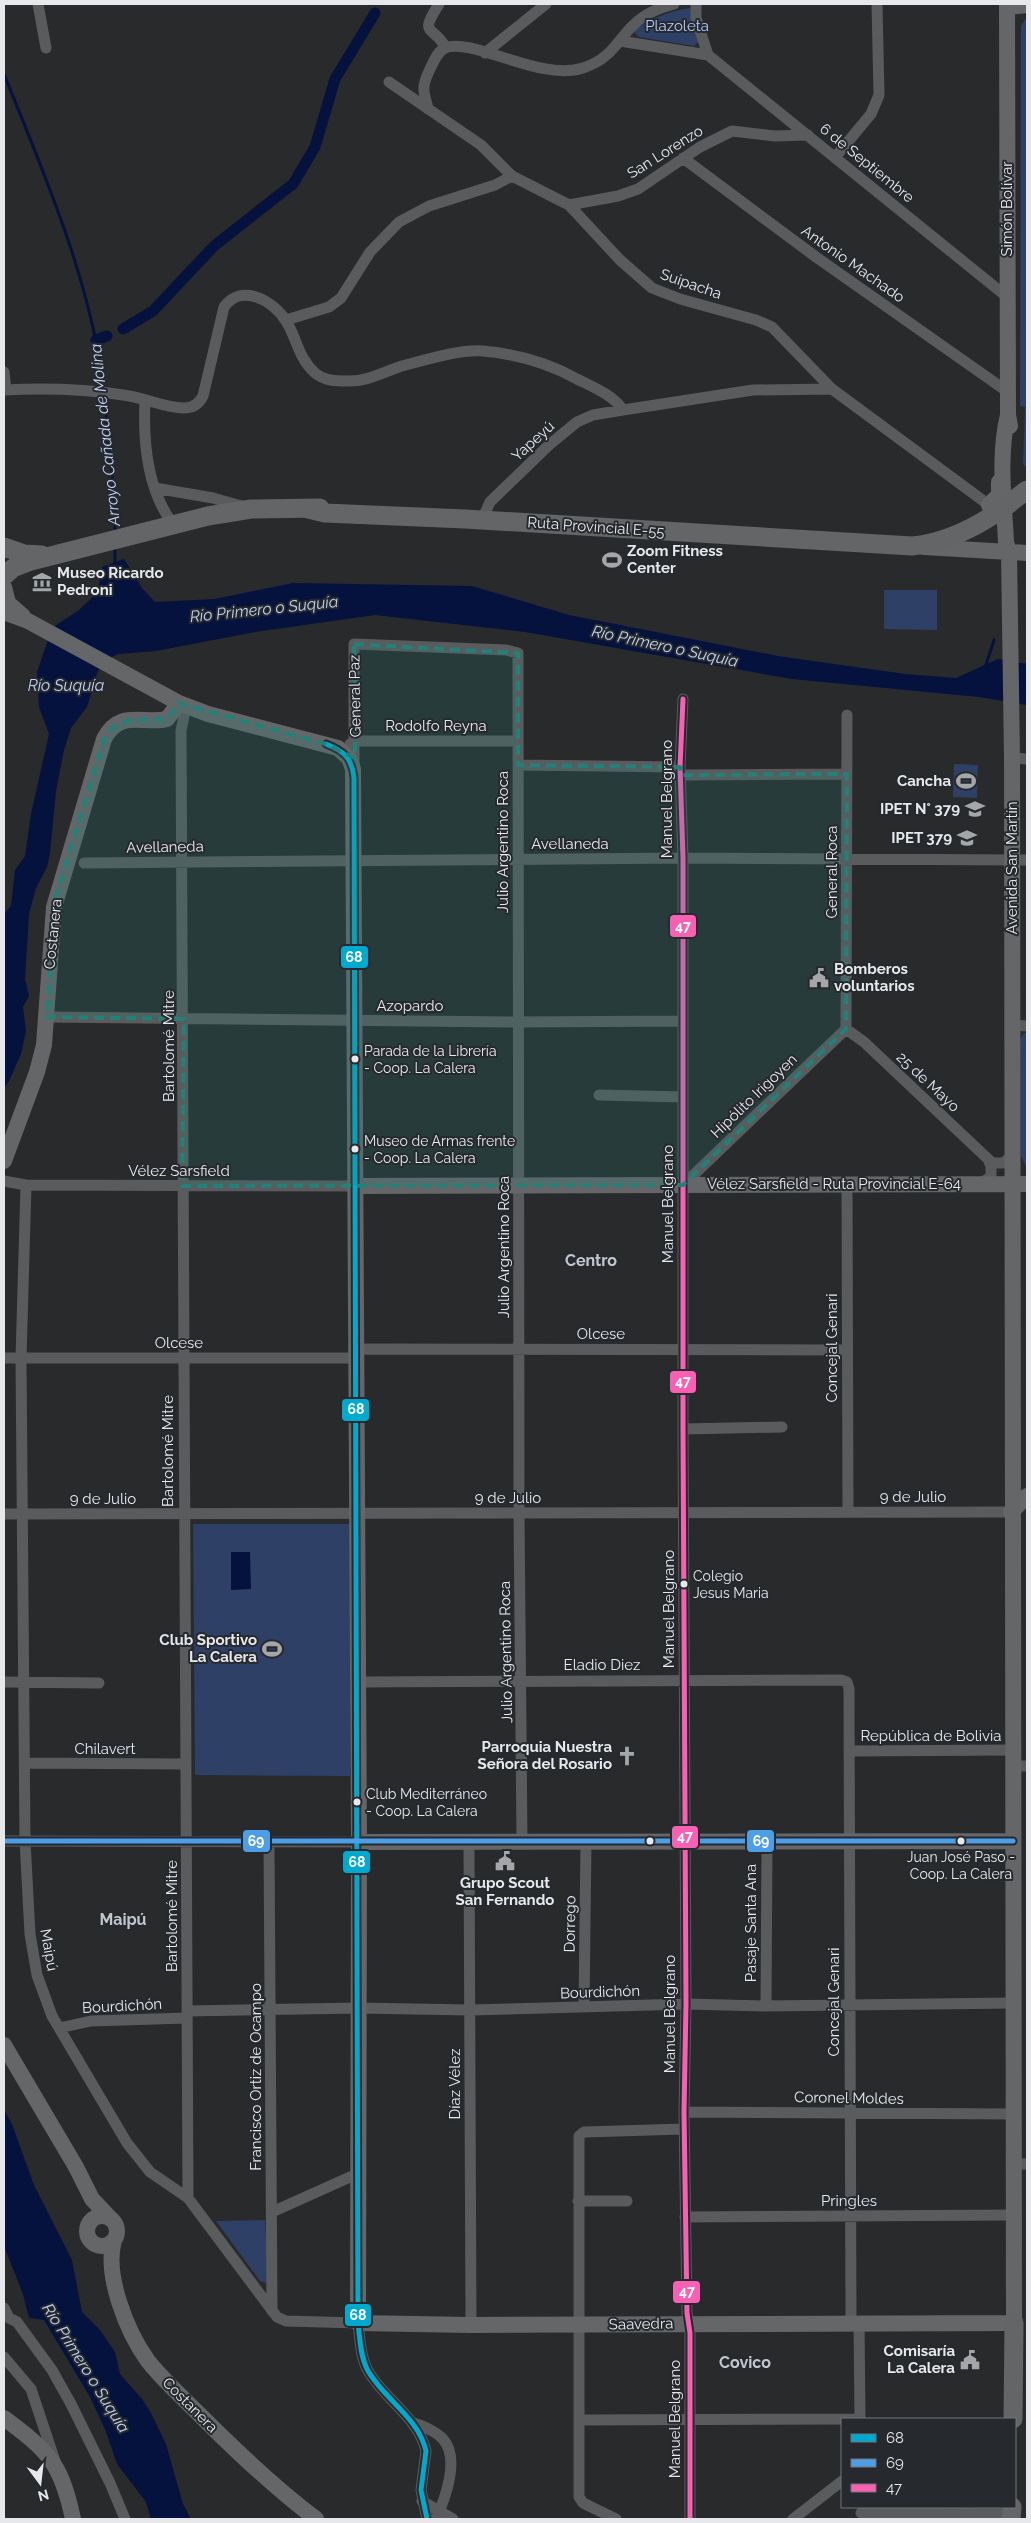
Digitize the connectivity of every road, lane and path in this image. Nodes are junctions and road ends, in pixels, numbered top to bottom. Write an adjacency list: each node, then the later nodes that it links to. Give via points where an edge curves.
1 (38, 4): 10 (street)
2 (439, 4): 11 (street, via 428,29)
3 (546, 4): 12 (street)
4 (674, 4): 9 (street, via 641,18)
5 (696, 4): 13 (street, via 696,18)
6 (877, 4): 17 (street, via 879,95 870,114)
7 (1007, 5): 8 (street); 21 (street, Simón Bolívar)
8 (1027, 5)
9 (620, 41): 12 (street, via 615,49 595,63 568,70 527,66); 13 (street)
10 (46, 48)
11 (446, 48): 12 (street); 15 (street, via 439,52 425,81)
12 (485, 53)
13 (708, 54): 16 (street, 6 de Septiembre)
14 (389, 82): 15 (street, Suipacha)
15 (428, 109): 19 (street, Suipacha, via 481,145)
16 (808, 135): 17 (street, 6 de Septiembre); 18 (street, San Lorenzo, via 775,136 732,131)
17 (836, 156): 21 (street, 6 de Septiembre)
18 (683, 158): 20 (street, San Lorenzo, via 628,193); 26 (street, Antonio Machado, via 816,257)
19 (512, 176): 20 (street, Suipacha); 22 (street, via 495,185 429,206 399,222 370,252 341,298 329,307)
20 (569, 205): 24 (street, Suipacha, via 625,265 652,288 765,323)
21 (1006, 296): 26 (street, Simón Bolívar)
22 (286, 320): 27 (street, via 254,296 242,294 232,298 223,312 200,401 185,408); 28 (street, via 304,360 316,373 331,381 365,380 439,357 484,351 546,363 602,392 619,403)
23 (4, 372): 25 (street)
24 (832, 389): 28 (street, Yapeyú, via 753,390); 31 (street, Suipacha)
25 (5, 390): 27 (street, via 81,390)
26 (1008, 392): 29 (street, Simón Bolívar)
27 (145, 400): 30 (street, via 144,432)
28 (623, 410): 33 (street, Yapeyú, via 593,415 577,422 549,445)
29 (1008, 415): 31 (street, Simón Bolívar); 31 (street, Simón Bolívar, via 1004,451 998,466 999,494)
30 (155, 488): 32 (street, via 213,498); 34 (street, via 158,501)
31 (1011, 495): 35 (main road, Ruta Provincial E-55, via 952,525); 36 (main road, Ruta Provincial E-55, via 955,535); 38 (street, Avenida San Martín, via 1006,542)
32 (251, 509): 33 (main road, Ruta Provincial E-55, via 353,509); 34 (main road, Ruta Provincial E-55)
33 (474, 520): 35 (main road, Ruta Provincial E-55)
34 (173, 524): 40 (main road, Ruta Provincial E-55)
35 (876, 544): 36 (main road, Ruta Provincial E-55)
36 (912, 546): 38 (street)
37 (4, 547): 40 (main road, Ruta Provincial E-55, via 24,554)
38 (1009, 552): 39 (street); 51 (street, Avenida San Martín, via 1011,716)
39 (1027, 553)
40 (50, 556): 41 (main road, Ruta Provincial E-55)
41 (4, 573): 43 (street, via 8,603)
42 (4, 612): 43 (street)
43 (28, 621): 46 (street)
44 (518, 653): 48 (street, General Paz, via 354,644); 49 (street, Julio Argentino Roca)
45 (683, 699): 53 (street, Manuel Belgrano)
46 (183, 704): 50 (street, via 223,718); 60 (street, Bartolomé Mitre); 63 (street, Costanera, via 167,719 130,720 112,728 104,739 55,901)
47 (847, 714): 54 (street, General Roca)
48 (355, 741): 49 (street, Rodolfo Reyna); 50 (street, Rodolfo Reyna, via 342,747); 55 (street, General Paz)
49 (518, 741): 52 (street, Julio Argentino Roca)
50 (326, 744): 55 (street, via 347,755)
51 (1020, 759): 59 (street, Avenida San Martín)
52 (518, 765): 53 (street); 57 (street, Julio Argentino Roca)
53 (681, 771): 54 (street); 56 (street, Manuel Belgrano)
54 (847, 774): 58 (street, General Roca)
55 (354, 778): 61 (street)
56 (683, 858): 57 (street, Avellaneda); 58 (street, Avellaneda); 65 (street, Manuel Belgrano)
57 (517, 859): 61 (street, Avellaneda); 67 (street, Julio Argentino Roca)
58 (847, 859): 59 (street, Avellaneda); 69 (street, General Roca)
59 (1020, 860): 68 (street, Avenida San Martín)
60 (182, 861): 61 (street, Avellaneda); 62 (street, Avellaneda); 64 (street, Bartolomé Mitre)
61 (354, 861): 66 (street)
62 (84, 863)
63 (47, 1017): 64 (street, Azopardo); 74 (street, Costanera, via 37,1072)
64 (184, 1019): 66 (street, Azopardo); 82 (street, Bartolomé Mitre)
65 (683, 1020): 67 (street, Azopardo); 71 (street, Manuel Belgrano)
66 (354, 1021): 67 (street, Azopardo); 83 (street)
67 (518, 1022): 80 (street, Julio Argentino Roca)
68 (1020, 1026): 72 (street, Avenida San Martín)
69 (846, 1029): 73 (street, 25 de Mayo, via 864,1042); 81 (street, Hipólito Irigoyen)
70 (599, 1095): 71 (street)
71 (683, 1097): 81 (street, Manuel Belgrano)
72 (1014, 1151): 73 (street, via 1011,1158 1003,1163 992,1163); 78 (street, Avenida San Martín)
73 (988, 1159): 76 (street, via 991,1177)
74 (4, 1161)
75 (4, 1181): 79 (street, Vélez Sarsfield)
76 (981, 1183): 77 (street, Vélez Sarsfield - Ruta Provincial E-64); 78 (street, Vélez Sarsfield - Ruta Provincial E-64)
77 (847, 1184): 81 (street, Vélez Sarsfield - Ruta Provincial E-64); 86 (street, Concejal Genari)
78 (1020, 1184): 93 (street, Avenida San Martín)
79 (26, 1185): 82 (street, Vélez Sarsfield); 89 (street, Maipú)
80 (519, 1185): 81 (street, Vélez Sarsfield - Ruta Provincial E-64); 83 (street, Vélez Sarsfield - Ruta Provincial E-64); 85 (street, Julio Argentino Roca)
81 (683, 1185): 84 (street, Manuel Belgrano)
82 (182, 1186): 83 (street, Vélez Sarsfield); 90 (street, Bartolomé Mitre)
83 (354, 1186): 87 (street)
84 (683, 1349): 85 (street, Olcese); 86 (street, Olcese); 92 (street, Manuel Belgrano)
85 (519, 1350): 87 (street, Olcese); 99 (street, Julio Argentino Roca)
86 (847, 1350): 97 (street, Concejal Genari)
87 (354, 1354): 90 (street, Olcese); 102 (street)
88 (4, 1358): 89 (street, Olcese)
89 (21, 1358): 90 (street, Olcese); 101 (street, Maipú)
90 (184, 1358): 103 (street, Bartolomé Mitre)
91 (782, 1427): 92 (street)
92 (683, 1429): 96 (street, Manuel Belgrano)
93 (1012, 1473): 94 (street, via 1020,1484); 98 (street, Avenida San Martín)
94 (1027, 1487)
95 (1027, 1496): 98 (street)
96 (684, 1512): 97 (street, 9 de Julio); 99 (street, 9 de Julio); 105 (street, Manuel Belgrano)
97 (848, 1512): 98 (street, 9 de Julio)
98 (1012, 1512): 112 (street, Avenida San Martín)
99 (519, 1513): 102 (street, 9 de Julio); 104 (street, Julio Argentino Roca)
100 (4, 1514): 101 (street, 9 de Julio)
101 (22, 1514): 103 (street, 9 de Julio); 106 (street, Maipú)
102 (355, 1514): 103 (street, 9 de Julio); 108 (street)
103 (183, 1515): 114 (street, Bartolomé Mitre)
104 (521, 1680): 105 (street, Eladio Diez); 108 (street, Eladio Diez); 120 (street, Julio Argentino Roca)
105 (684, 1680): 109 (street, Eladio Diez); 115 (street, Manuel Belgrano)
106 (24, 1681): 107 (street); 110 (street); 113 (street, Maipú)
107 (4, 1682)
108 (356, 1682): 125 (street)
109 (847, 1682): 111 (street, Concejal Genari)
110 (99, 1683)
111 (849, 1751): 112 (street, República de Bolivia); 116 (street, Concejal Genari)
112 (1018, 1761): 117 (street, Avenida San Martín)
113 (25, 1763): 114 (street, Chilavert); 119 (street, Maipú)
114 (185, 1764): 123 (street, Bartolomé Mitre)
115 (684, 1840): 121 (street); 122 (street); 127 (street, Manuel Belgrano)
116 (850, 1840): 117 (street); 122 (street); 128 (street, Concejal Genari)
117 (1013, 1840): 129 (street, Avenida San Martín)
118 (4, 1841): 119 (street)
119 (25, 1841): 123 (street); 136 (street, Maipú, via 33,1958 44,1996)
120 (522, 1841): 121 (street); 126 (street)
121 (586, 1841): 131 (street, Dorrego)
122 (767, 1841): 130 (street, Pasaje Santa Ana)
123 (186, 1842): 124 (street); 135 (street, Bartolomé Mitre)
124 (269, 1842): 125 (street); 133 (street, Francisco Ortiz de Ocampo)
125 (359, 1842): 126 (street); 132 (street)
126 (469, 1842): 134 (street, Díaz Vélez)
127 (686, 2004): 130 (street, Bourdichón); 131 (street, Bourdichón); 138 (street, Manuel Belgrano)
128 (849, 2004): 129 (street, Bourdichón); 130 (street, Bourdichón); 139 (street, Concejal Genari)
129 (1013, 2004): 140 (street, Avenida San Martín)
130 (766, 2006)
131 (584, 2007): 134 (street, Bourdichón)
132 (359, 2008): 133 (street, Bourdichón); 134 (street, Bourdichón); 143 (street)
133 (271, 2010): 135 (street, Bourdichón); 148 (street, Francisco Ortiz de Ocampo)
134 (470, 2010): 163 (street, Díaz Vélez)
135 (187, 2014): 136 (street, Bourdichón, via 91,2021); 144 (street, Bartolomé Mitre)
136 (59, 2028): 144 (street, Maipú, via 116,2127 143,2164)
137 (4, 2045): 145 (street)
138 (684, 2112): 139 (street, Coronel Moldes); 141 (street, Manuel Belgrano)
139 (849, 2113): 140 (street, Coronel Moldes); 151 (street, Concejal Genari)
140 (1013, 2114): 142 (street, Avenida San Martín)
141 (684, 2129): 146 (street, via 580,2133); 150 (street, Manuel Belgrano)
142 (1020, 2164): 149 (street, Avenida San Martín)
143 (359, 2173): 148 (street); 160 (street)
144 (188, 2198): 157 (street, Maipú)
145 (92, 2199): 152 (street); 153 (street, Costanera)
146 (578, 2201): 147 (street); 164 (street)
147 (627, 2201)
148 (272, 2212): 157 (street, Francisco Ortiz de Ocampo)
149 (1013, 2215): 151 (street, Pringles); 162 (street, Avenida San Martín)
150 (685, 2216): 151 (street, Pringles); 161 (street, Manuel Belgrano)
151 (850, 2216): 159 (street, Concejal Genari)
152 (111, 2219): 153 (street, via 98,2217); 154 (street, Costanera, via 117,2231)
153 (90, 2223): 155 (street, Costanera, via 87,2233)
154 (114, 2240): 155 (street, via 107,2246); 156 (street, Costanera)
155 (96, 2245): 156 (street, Costanera)
156 (110, 2260): 182 (street, Costanera, via 123,2315 149,2361 230,2444)
157 (272, 2311): 160 (street, Saavedra, via 286,2321)
158 (5, 2317): 181 (street, via 17,2322 52,2370)
159 (855, 2322): 161 (street, Saavedra); 162 (street, Saavedra); 167 (street, Concejal Genari)
160 (358, 2323): 163 (street, Saavedra); 172 (street, via 367,2369 390,2400)
161 (689, 2323): 164 (street, Saavedra); 169 (street, Manuel Belgrano)
162 (1014, 2323): 168 (main road)
163 (471, 2325): 164 (street, Saavedra)
164 (579, 2325): 171 (street)
165 (4, 2357): 173 (street, via 31,2389)
166 (4, 2418): 173 (street, via 38,2444)
167 (860, 2418)
168 (1013, 2418)
169 (690, 2419): 170 (street); 171 (street); 186 (street, Manuel Belgrano)
170 (841, 2419)
171 (579, 2420): 185 (street, via 580,2501)
172 (414, 2423): 175 (street, via 426,2451); 178 (street, via 444,2439 449,2452 450,2481)
173 (57, 2468): 180 (street)
174 (841, 2482): 187 (street)
175 (422, 2501): 178 (street); 183 (street)
176 (861, 2513): 179 (street)
177 (1012, 2513): 179 (street)
178 (438, 2515): 184 (street)
179 (961, 2516)
180 (74, 2519)
181 (125, 2519)
182 (316, 2519)
183 (426, 2519)
184 (453, 2519)
185 (616, 2519)
186 (690, 2519)
187 (793, 2519)

